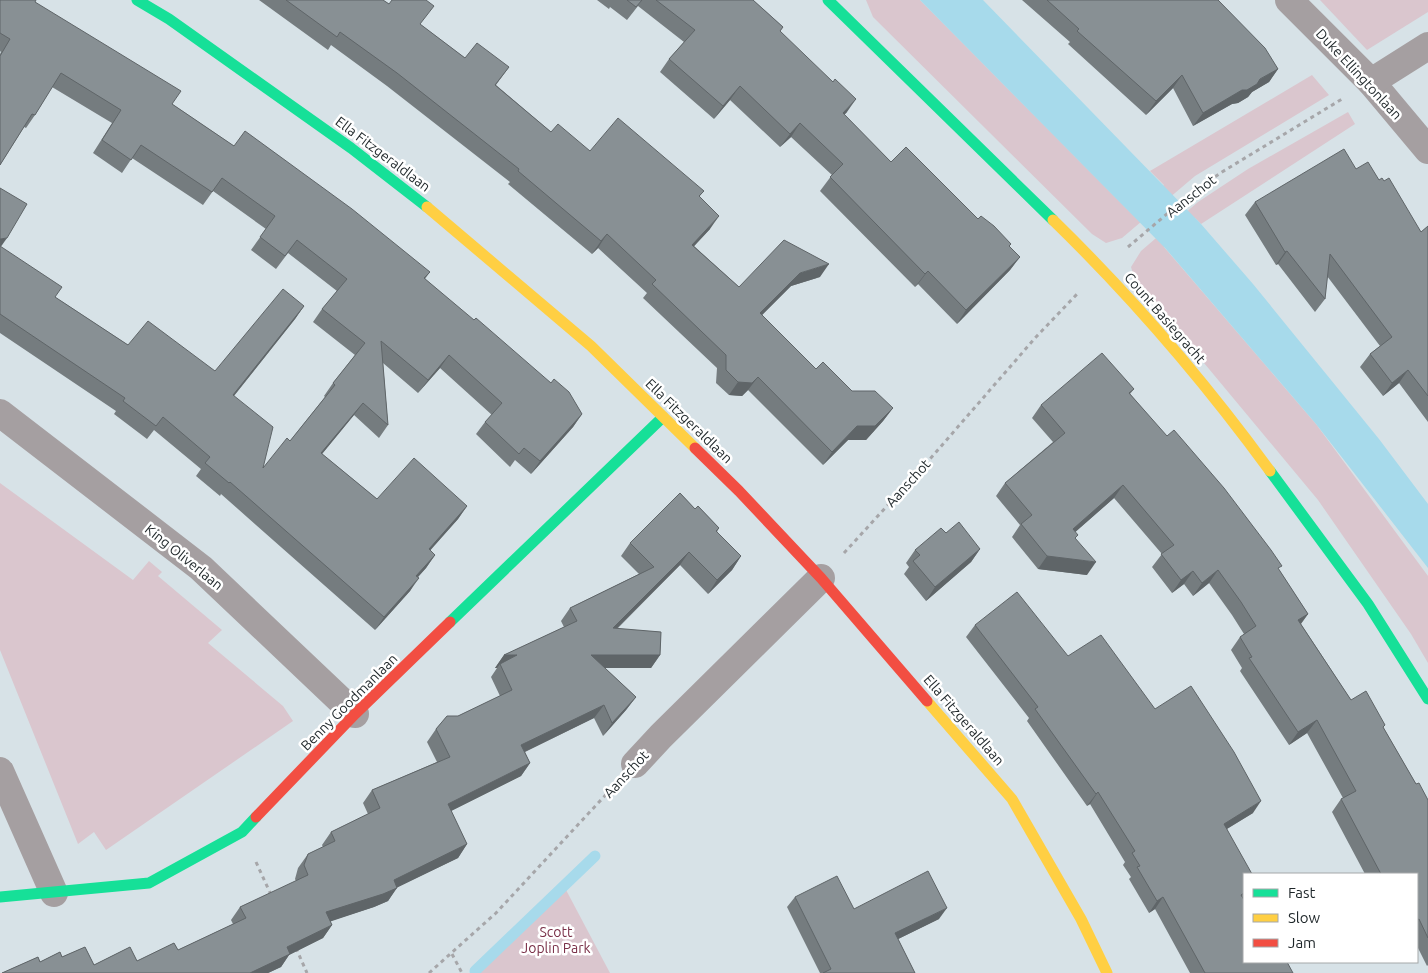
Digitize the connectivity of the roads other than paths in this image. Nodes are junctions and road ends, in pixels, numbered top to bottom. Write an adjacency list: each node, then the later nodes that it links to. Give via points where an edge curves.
1 (137, 0): 8 (street, Ella Fitzgeraldlaan, via 352,148 441,218 591,346)
2 (828, 0): 10 (street, Count Basiegracht, via 1102,268 1230,416 1368,604)
3 (1289, 0): 5 (street, Duke Ellingtonlaan)
4 (1428, 46): 5 (street)
5 (1371, 82): 6 (street, Duke Ellingtonlaan)
6 (1428, 150)
7 (0, 413): 11 (street, King Oliverlaan, via 201,568)
8 (663, 418): 9 (street, Ella Fitzgeraldlaan, via 739,491); 11 (street, Benny Goodmanlaan)
9 (821, 578): 12 (street, Aanschot); 16 (street, Ella Fitzgeraldlaan, via 1012,800 1081,919)
10 (1428, 699)
11 (355, 714): 14 (street, Benny Goodmanlaan, via 242,832 149,883)
12 (635, 764)
13 (0, 771): 14 (street)
14 (54, 893): 15 (street, Benny Goodmanlaan)
15 (0, 897)
16 (1107, 973)

